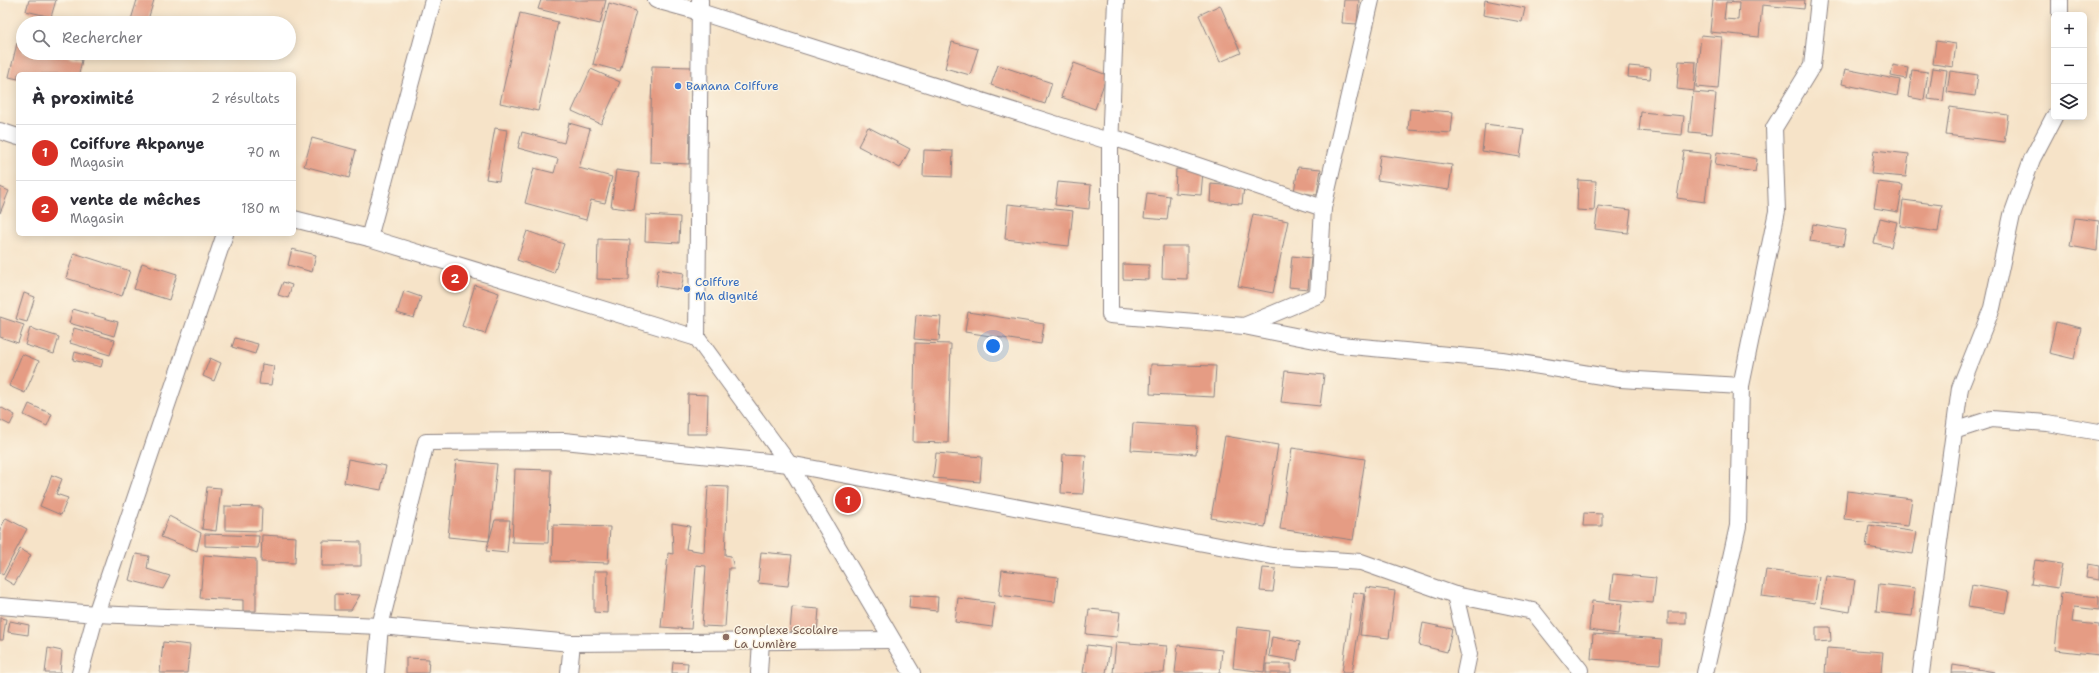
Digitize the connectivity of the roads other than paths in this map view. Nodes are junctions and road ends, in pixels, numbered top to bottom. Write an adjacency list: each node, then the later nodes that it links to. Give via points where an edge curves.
1 (433, 0): 16 (street)
2 (656, 0): 7 (street)
3 (1116, 0): 12 (street)
4 (1371, 0): 13 (street)
5 (1819, 0): 19 (street, via 1812,66 1774,128 1777,211)
6 (2060, 0): 8 (street)
7 (700, 6): 12 (street, via 1102,139); 18 (street)
8 (2060, 12)
9 (2052, 120): 20 (street, via 2032,159 2012,215 1992,308 1960,388)
10 (0, 131): 11 (street)
11 (16, 136)
12 (1112, 138): 13 (street); 17 (street, via 1110,315)
13 (1323, 208): 17 (street, via 1318,295)
14 (296, 220): 16 (street)
15 (224, 236): 25 (street)
16 (369, 238): 18 (street)
17 (1244, 326): 19 (street, via 1340,346 1502,360 1620,379)
18 (697, 338): 22 (street)
19 (1741, 386): 37 (street, via 1738,526)
20 (1954, 430): 21 (street, via 1991,419 2047,423); 38 (street)
21 (2099, 432)
22 (789, 464): 23 (street, via 1272,556 1360,562); 26 (street, via 564,441 426,442); 27 (street)
23 (1455, 595): 30 (street, via 1533,611); 36 (street, via 1469,654)
24 (0, 606): 25 (street)
25 (96, 614): 26 (street); 31 (street)
26 (380, 626): 29 (street); 32 (street)
27 (892, 640): 28 (street); 35 (street)
28 (761, 641): 29 (street); 34 (street)
29 (572, 643): 33 (street)
30 (1580, 670)
31 (80, 673)
32 (376, 673)
33 (569, 673)
34 (759, 673)
35 (912, 673)
36 (1465, 673)
37 (1705, 673)
38 (1921, 673)

